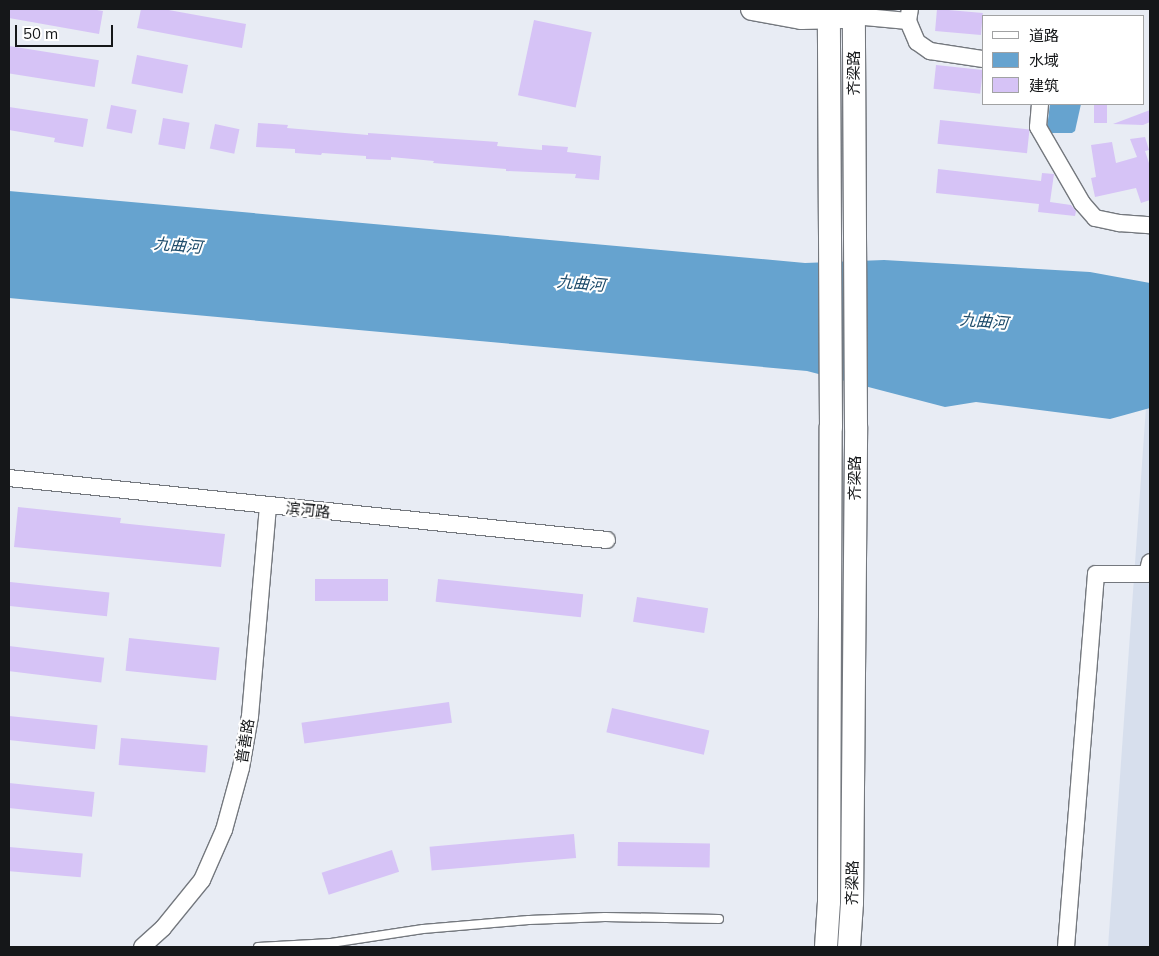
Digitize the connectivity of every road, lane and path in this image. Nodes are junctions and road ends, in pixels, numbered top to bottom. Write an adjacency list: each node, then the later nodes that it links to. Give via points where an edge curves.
1 (752, 9): 2 (main road, via 802,18)
2 (829, 12): 3 (main road); 16 (main road, 齐梁路, via 832,426)
3 (854, 13): 4 (street); 17 (main road, 齐梁路, via 856,427)
4 (909, 15): 5 (street, via 918,42 930,51)
5 (982, 59)
6 (1040, 105): 7 (street, via 1038,127 1082,203 1095,218)
7 (1150, 224)
8 (9, 478): 9 (street, 滨河路)
9 (268, 506): 10 (street, 滨河路); 13 (street, 普善路, via 250,716 241,768 224,830 202,880 163,928)
10 (607, 540)
11 (1150, 562): 18 (street, via 1147,574 1096,574)
12 (719, 919): 15 (lane, via 605,917 528,920)
13 (142, 947)
14 (258, 947): 15 (lane)
15 (281, 947)
16 (826, 947)
17 (849, 947)
18 (1066, 947)

